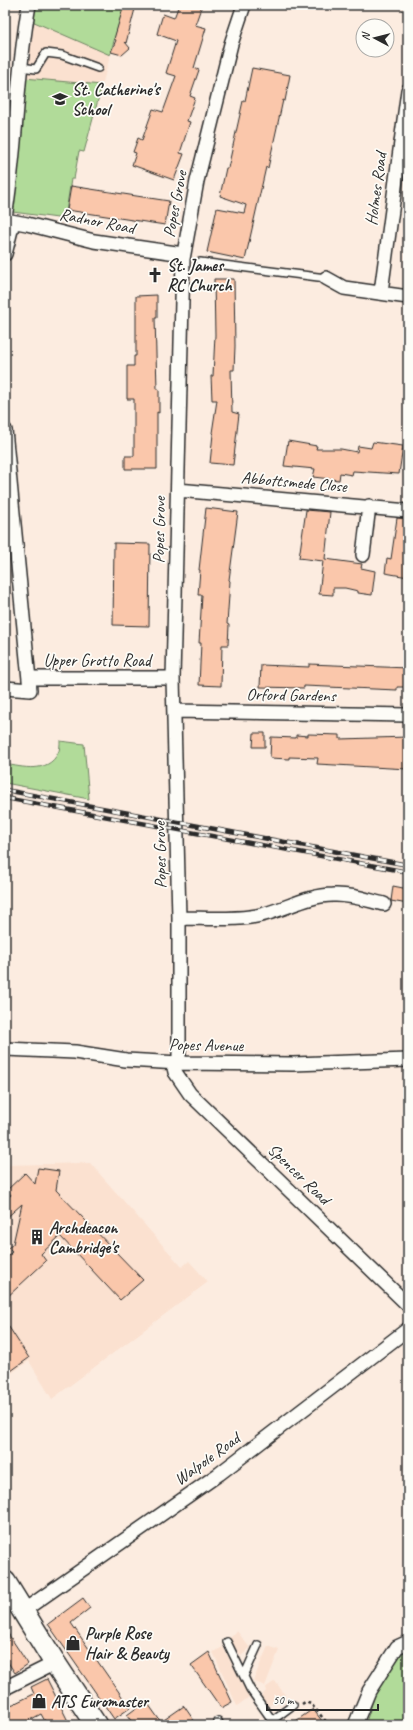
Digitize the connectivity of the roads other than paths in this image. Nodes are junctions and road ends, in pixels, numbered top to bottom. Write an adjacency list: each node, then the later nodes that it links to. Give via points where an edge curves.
1 (29, 5): 3 (street)
2 (244, 5): 8 (street, Popes Grove, via 231,44 197,181)
3 (20, 67): 4 (lane, via 36,69 46,54 62,55); 6 (street)
4 (98, 68)
5 (408, 90): 11 (street, Holmes Road)
6 (8, 220): 7 (street); 8 (street, Radnor Road, via 94,241)
7 (5, 254)
8 (184, 254): 14 (street, Popes Grove)
9 (200, 262): 10 (lane)
10 (326, 278): 11 (street, via 344,288)
11 (381, 292): 12 (street)
12 (408, 297)
13 (5, 430): 18 (street, Upper Grotto Road)
14 (178, 490): 15 (street, Abbottsmede Close); 19 (street, Popes Grove)
15 (369, 506): 16 (street, Abbottsmede Close); 17 (street)
16 (408, 511)
17 (363, 555)
18 (30, 678): 19 (street, Upper Grotto Road); 20 (street, via 30,690)
19 (173, 678): 21 (street, Popes Grove)
20 (5, 688)
21 (174, 711): 22 (street, Orford Gardens); 24 (street, Popes Grove)
22 (408, 714)
23 (384, 904): 24 (street, via 331,894 300,902 270,914 249,917)
24 (180, 918): 27 (street, Popes Grove)
25 (5, 1049): 27 (street, Popes Avenue, via 75,1052 126,1060)
26 (408, 1060): 27 (street, Popes Avenue, via 293,1064)
27 (176, 1063): 28 (street, Spencer Road, via 175,1072 190,1094)
28 (408, 1305)
29 (408, 1329): 31 (street, Walpole Road, via 219,1474)
30 (5, 1582): 31 (main road)
31 (22, 1611): 35 (main road)
32 (227, 1642): 36 (lane)
33 (408, 1642): 41 (street, via 398,1647 369,1691)
34 (258, 1645): 36 (lane)
35 (55, 1663): 37 (street); 40 (main road)
36 (244, 1676): 39 (lane)
37 (5, 1688)
38 (293, 1705): 39 (lane)
39 (269, 1723)
40 (96, 1725)
41 (355, 1725)

